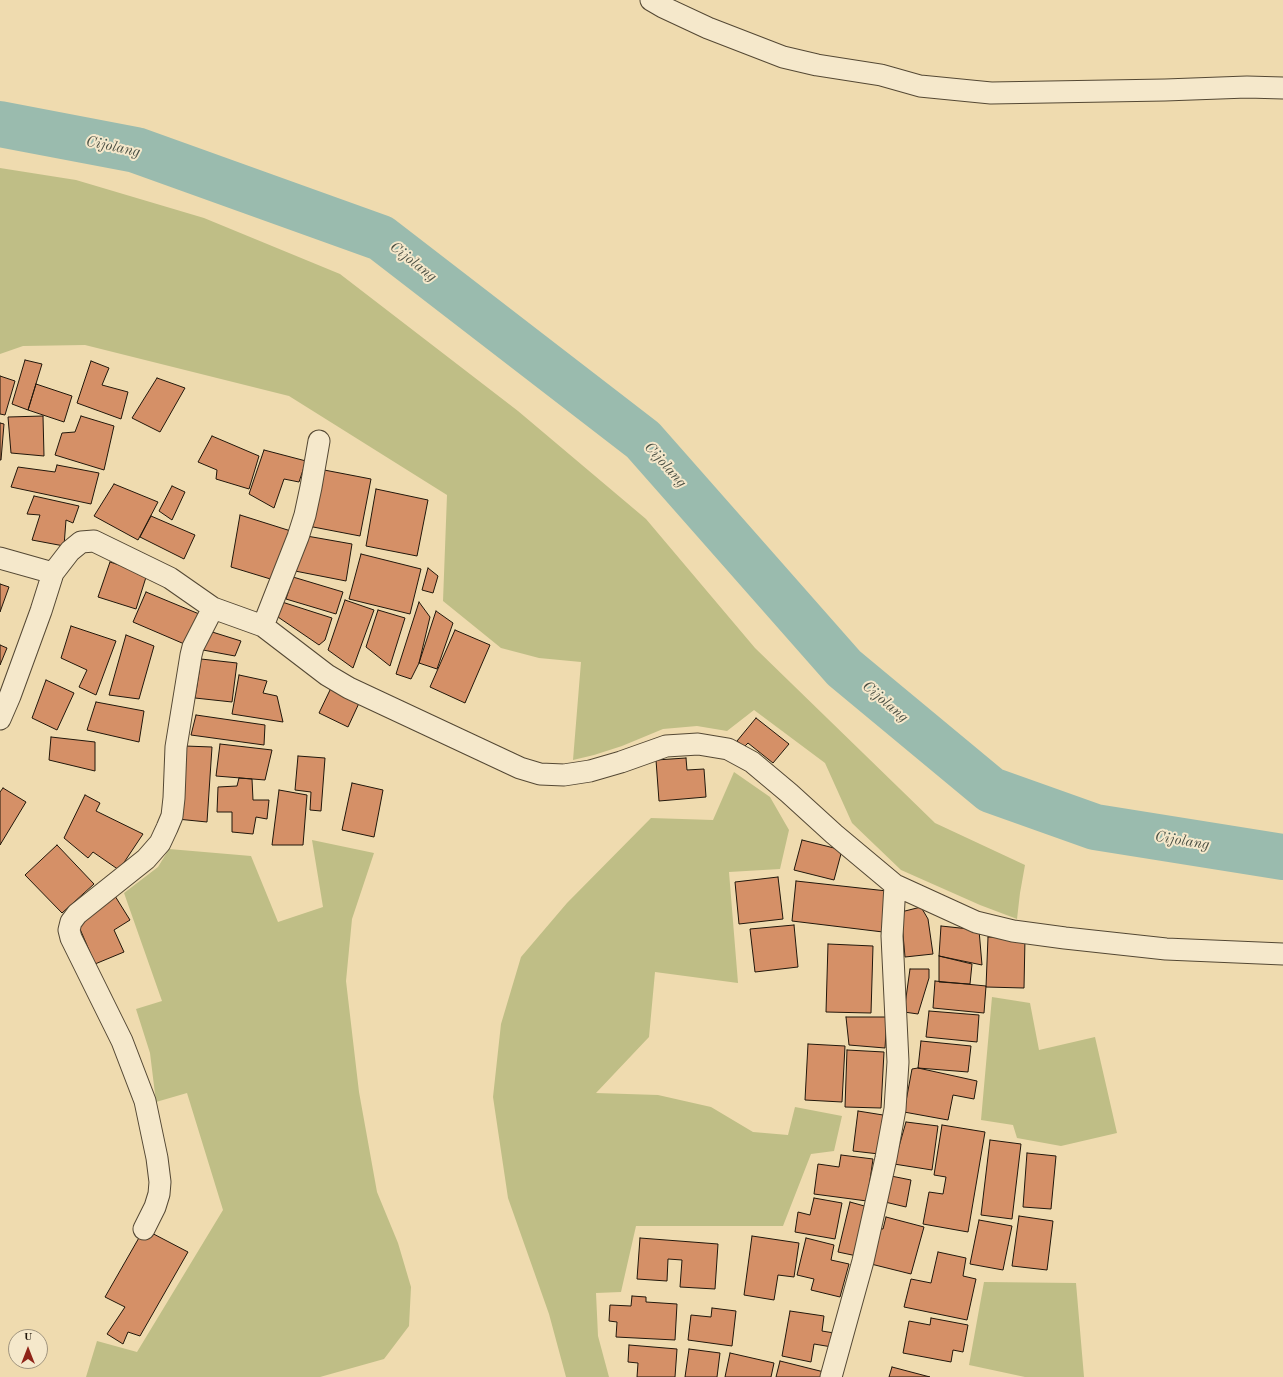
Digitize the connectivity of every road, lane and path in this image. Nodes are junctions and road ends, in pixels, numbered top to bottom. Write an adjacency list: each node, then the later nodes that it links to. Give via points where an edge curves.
1 (651, 0): 2 (street, via 708,28 783,57 881,75 920,86 990,93)
2 (1283, 88)
3 (319, 441): 7 (street, via 305,515)
4 (0, 558): 5 (street)
5 (53, 573): 6 (street, via 70,551 81,542 94,541 170,578); 8 (street)
6 (213, 608): 7 (street); 11 (street, via 191,655 176,747 172,810 167,828 160,843 146,860 77,914 69,930 122,1041 145,1101 160,1182 155,1207)
7 (263, 626): 9 (street, via 327,675 349,688 520,768 540,774 590,771 666,746 698,744 728,749 752,762)
8 (0, 719)
9 (895, 885): 10 (street, via 976,922 1013,931 1166,949); 12 (street, via 892,936 898,1062 896,1109 863,1261)
10 (1283, 954)
11 (144, 1230)
12 (831, 1377)

